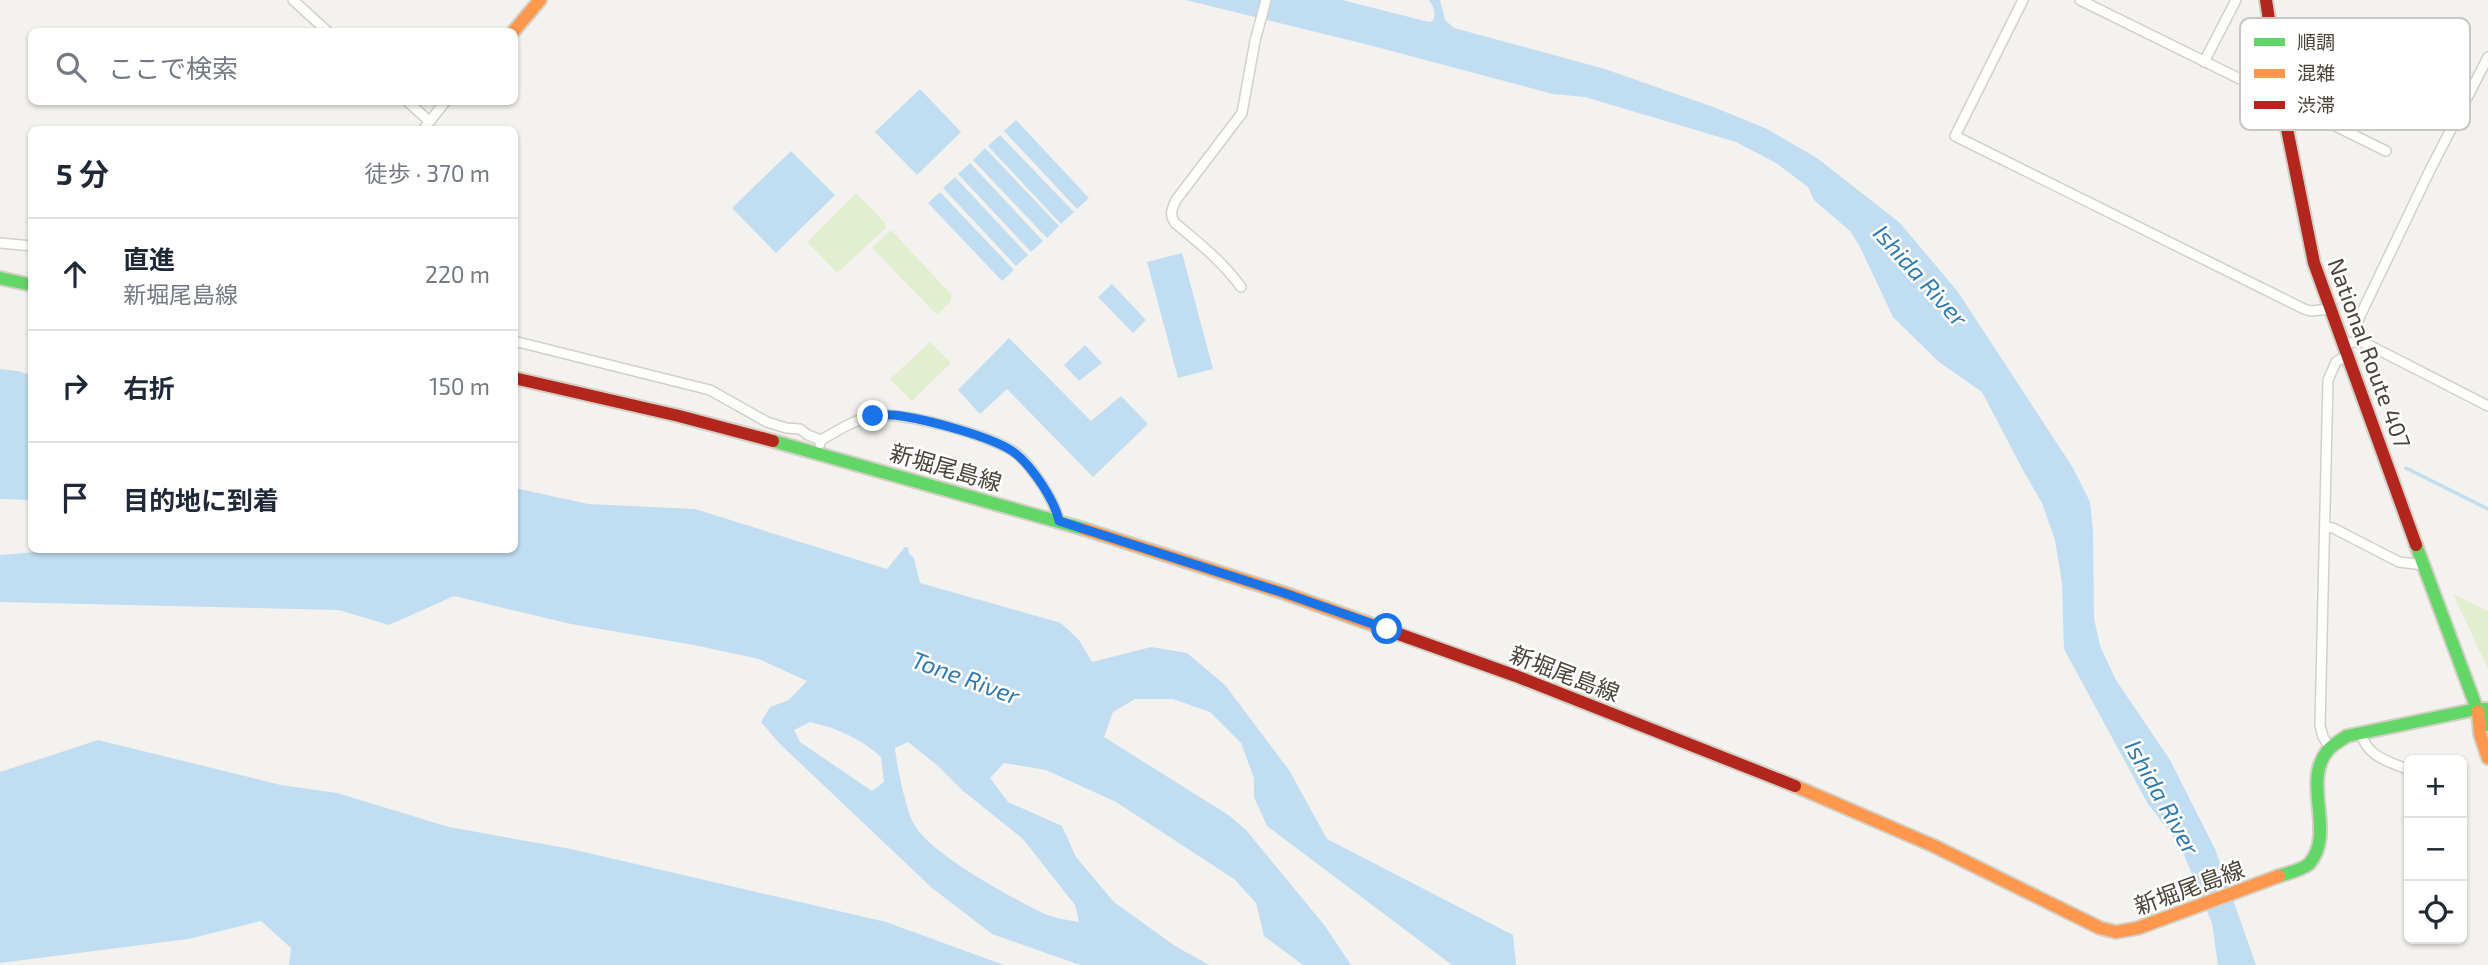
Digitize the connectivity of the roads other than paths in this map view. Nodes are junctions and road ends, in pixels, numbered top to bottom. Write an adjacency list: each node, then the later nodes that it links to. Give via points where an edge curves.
1 (293, 0): 9 (street)
2 (540, 0): 10 (main road)
3 (1266, 0): 27 (street, via 1242,113 1171,211 1175,223 1228,269)
4 (2023, 0): 28 (street, via 1955,136 2304,309)
5 (2080, 0): 12 (street)
6 (2236, 0): 12 (street)
7 (2266, 0): 8 (main road, National Route 407)
8 (2269, 18)
9 (324, 28)
10 (516, 28)
11 (2488, 57): 14 (street)
12 (2204, 62): 13 (street)
13 (2240, 79)
14 (2470, 92)
15 (411, 105): 17 (street)
16 (441, 105): 17 (street)
17 (428, 120): 18 (street)
18 (425, 126)
19 (2287, 130): 28 (main road, National Route 407, via 2308,237)
20 (2345, 130): 22 (street)
21 (2450, 130): 29 (street, via 2360,316)
22 (2386, 150)
23 (0, 243): 24 (street)
24 (28, 246)
25 (0, 278): 26 (main road)
26 (28, 284)
27 (1241, 287)
28 (2330, 309): 31 (main road, National Route 407)
29 (2359, 341): 31 (street); 33 (street)
30 (518, 342): 34 (street, via 710,390 766,422 800,429)
31 (2345, 349): 36 (street, via 2328,380); 37 (main road, National Route 407)
32 (518, 379): 34 (main road, 新堀尾島線)
33 (2488, 405)
34 (819, 446): 35 (main road, 新堀尾島線); 35 (street, via 873,416 898,415 966,433 1017,454 1053,503)
35 (1059, 521): 41 (main road, 新堀尾島線, via 1284,593 1516,676 1822,797 2109,931 2124,932 2311,862 2317,851 2317,774)
36 (2325, 527): 37 (street, via 2399,562); 41 (street, via 2320,725)
37 (2423, 565): 38 (main road, National Route 407)
38 (2484, 707): 39 (main road, National Route 407); 40 (main road); 42 (main road, National Route 407, via 2480,734)
39 (2488, 725)
40 (2361, 733): 41 (main road); 43 (street, via 2370,752)
41 (2329, 746)
42 (2488, 758)
43 (2404, 769)

